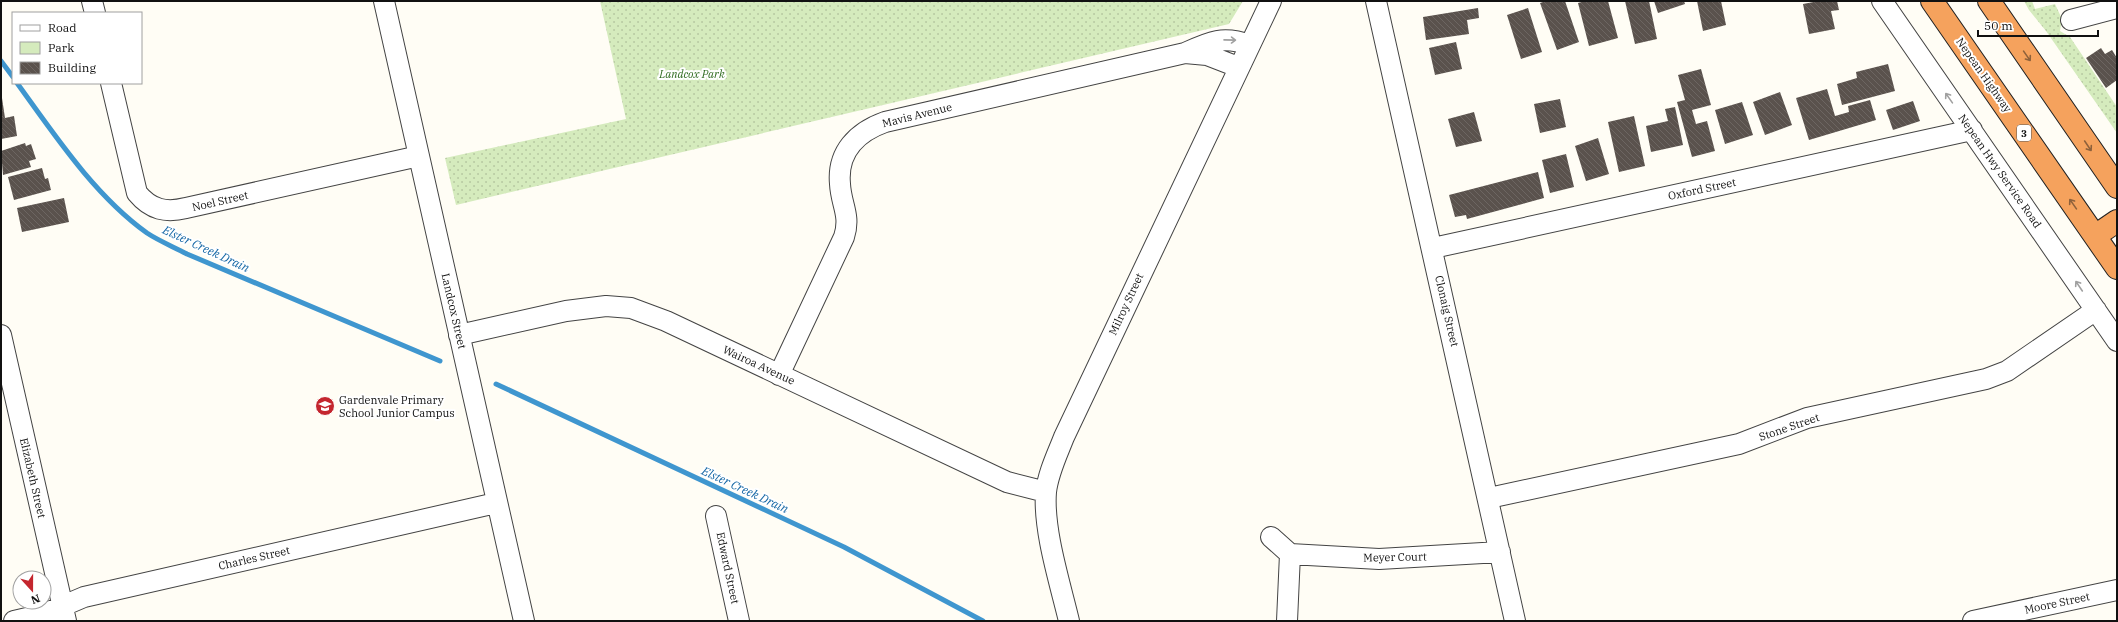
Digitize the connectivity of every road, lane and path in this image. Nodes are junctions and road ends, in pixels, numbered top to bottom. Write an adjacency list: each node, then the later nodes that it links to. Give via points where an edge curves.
1 (92, 1): 9 (street)
2 (384, 1): 16 (street, Landcox Street)
3 (1270, 1): 11 (street, Milroy Street)
4 (1376, 1): 20 (street, Clonaig Street)
5 (1882, 1): 15 (street, Nepean Hwy Service Road, one-way to 5)
6 (1932, 1): 19 (highway, Nepean Highway / 3, one-way to 6)
7 (1988, 1): 17 (highway, one-way to 17)
8 (2117, 8): 10 (street)
9 (95, 12)
10 (2072, 20)
11 (1249, 45): 12 (street, Mavis Avenue, one-way to 11, via 1207,43 1229,39); 13 (street, Milroy Street)
12 (1184, 53): 13 (street, Mavis Avenue, via 1207,55); 26 (street, Mavis Avenue, via 885,122 860,134 846,152 840,174 848,219 844,238)
13 (1238, 67): 28 (street, Milroy Street, via 1064,437 1051,470)
14 (111, 84): 16 (street, Noel Street, via 137,193 158,210 174,211)
15 (1972, 130): 20 (street, Oxford Street); 22 (street, Nepean Hwy Service Road, one-way to 15)
16 (419, 156): 24 (street, Landcox Street)
17 (2117, 187)
18 (2117, 221): 19 (highway)
19 (2095, 236): 21 (highway, Nepean Highway / 3)
20 (1433, 248): 29 (street, Clonaig Street)
21 (2117, 268)
22 (2096, 310): 25 (street, Nepean Hwy Service Road); 29 (street, Stone Street, via 2006,371 1986,379 1807,418 1739,444)
23 (1, 335): 27 (street, Elizabeth Street)
24 (459, 335): 26 (street, Wairoa Avenue, via 566,311 606,306 631,308 666,321); 30 (street, Landcox Street)
25 (2117, 341)
26 (779, 375): 28 (street, Wairoa Avenue, via 1007,482)
27 (7, 389): 36 (street, Elizabeth Street)
28 (1046, 492): 40 (street, Milroy Street, via 1049,531)
29 (1489, 498): 33 (street, Clonaig Street)
30 (496, 503): 36 (street, Charles Street, via 84,597); 38 (street, Landcox Street)
31 (716, 516): 39 (street, Edward Street)
32 (1272, 537): 34 (street)
33 (1500, 552): 34 (street, Meyer Court, via 1379,559); 42 (street, Clonaig Street)
34 (1290, 554): 41 (street)
35 (2117, 590): 43 (street, Moore Street)
36 (64, 614): 37 (street, Charles Street, via 44,614)
37 (14, 621)
38 (524, 621)
39 (739, 621)
40 (1069, 621)
41 (1287, 621)
42 (1516, 621)
43 (1973, 621)

